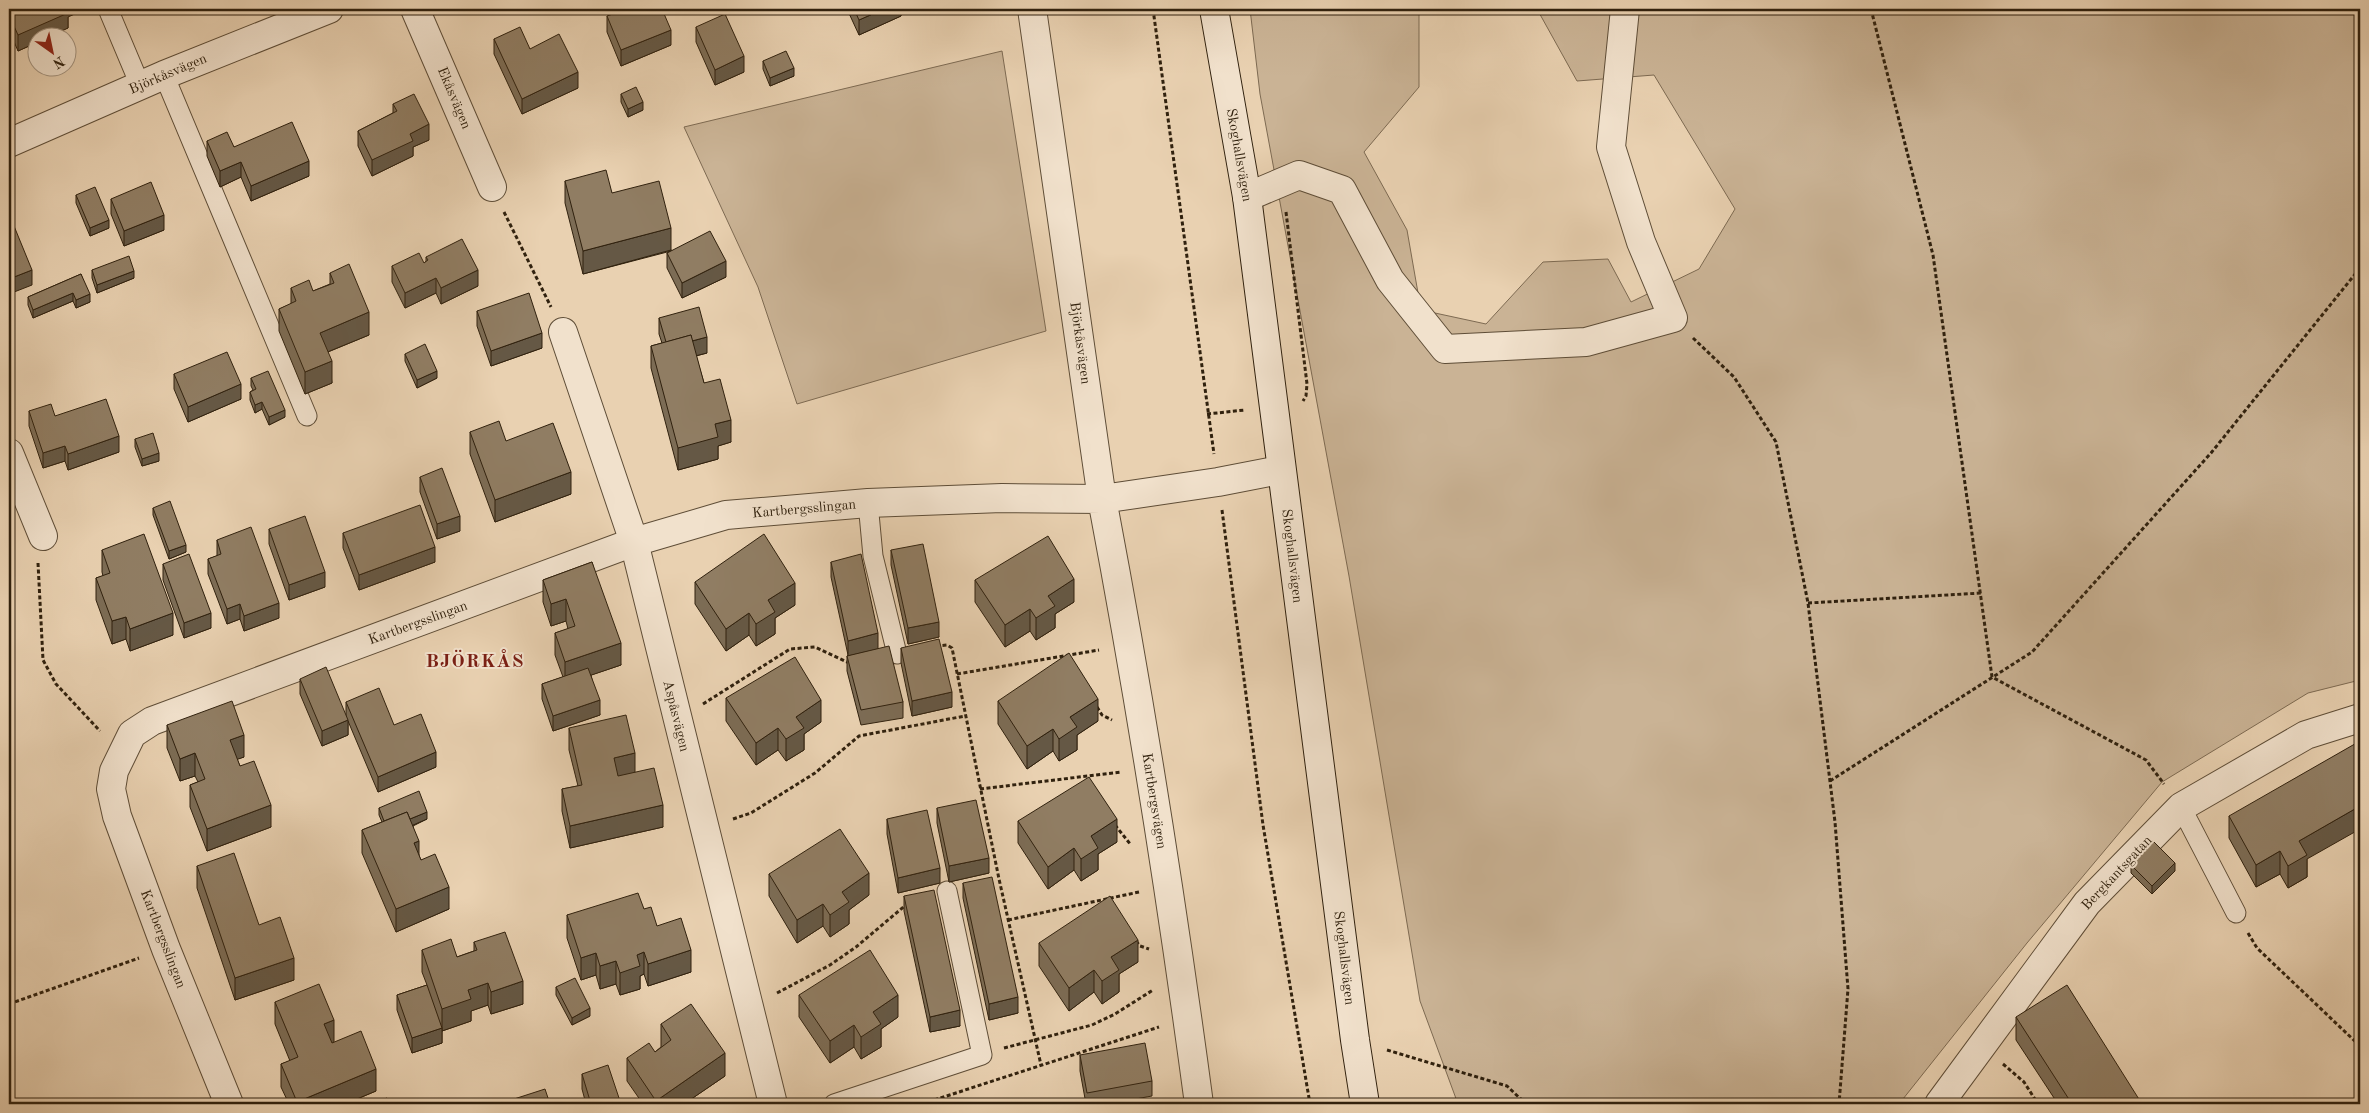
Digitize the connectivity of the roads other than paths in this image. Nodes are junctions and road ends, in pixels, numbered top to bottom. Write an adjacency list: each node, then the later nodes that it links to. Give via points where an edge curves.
1 (108, 9): 7 (lane)
2 (329, 9): 7 (street, Björkåsvägen)
3 (415, 9): 9 (street, Ekåsvägen)
4 (1032, 9): 15 (street, Björkåsvägen)
5 (1214, 9): 10 (street, Skoghallsvägen)
6 (1625, 9): 10 (street, via 1611,147 1641,242 1673,318 1586,342 1445,348 1390,280 1342,190 1300,175)
7 (152, 80): 8 (street, Björkåsvägen); 12 (lane)
8 (9, 143)
9 (492, 187)
10 (1247, 197): 14 (street, Skoghallsvägen)
11 (563, 332): 18 (street, Aspåsvägen)
12 (307, 416)
13 (9, 453): 17 (street)
14 (1280, 470): 15 (street); 28 (street, Skoghallsvägen)
15 (1102, 498): 16 (street, Kartbergsslingan); 27 (street, Kartbergsvägen, via 1150,773)
16 (868, 503): 18 (street, Kartbergsslingan, via 726,515); 19 (lane, via 873,556)
17 (43, 536)
18 (634, 542): 24 (street, Kartbergsslingan, via 152,721 132,734 114,771 112,789 117,816 166,949); 25 (street, Aspåsvägen)
19 (897, 654)
20 (2360, 718): 21 (street, Bergkantsgatan, via 2306,735)
21 (2181, 807): 23 (lane); 29 (street, Bergkantsgatan, via 2087,903)
22 (947, 891): 26 (lane, via 982,1055)
23 (2236, 913)
24 (229, 1104)
25 (773, 1104)
26 (834, 1104)
27 (1199, 1104)
28 (1365, 1104)
29 (1939, 1104)

